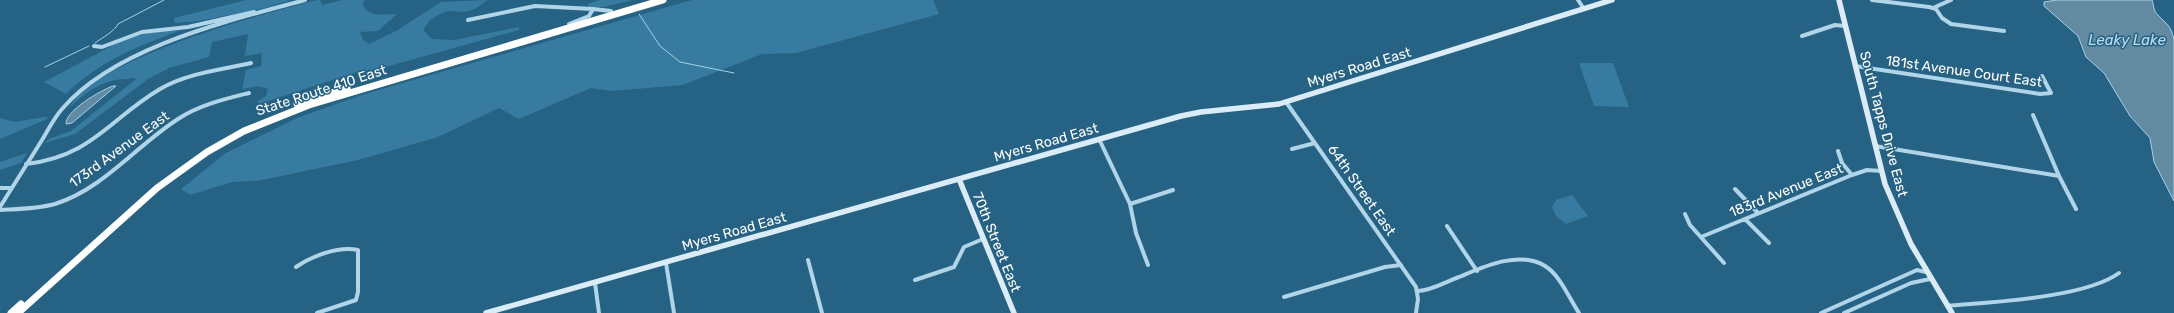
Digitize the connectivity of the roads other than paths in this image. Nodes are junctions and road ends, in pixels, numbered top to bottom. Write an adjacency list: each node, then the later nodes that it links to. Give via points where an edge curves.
1 (305, 0): 12 (street)
2 (650, 0): 13 (highway, State Route 410 East)
3 (663, 0): 67 (highway, State Route 410 East, via 315,103 260,123 208,151 164,183)
4 (1612, 0): 11 (street, Myers Road East)
5 (1839, 0): 16 (street, South Tapps Drive East)
6 (1872, 0): 9 (street)
7 (1951, 0): 9 (street)
8 (1578, 1): 11 (street)
9 (1933, 8): 17 (street, via 1951,24)
10 (593, 9): 13 (street); 14 (street, via 535,6); 15 (street, via 589,16)
11 (1584, 9): 24 (street, Myers Road East)
12 (264, 11): 19 (street, via 188,27 150,30 102,47); 31 (street, via 155,48 115,67 79,91 60,110)
13 (611, 11): 15 (highway, State Route 410 East)
14 (468, 20)
15 (569, 24): 66 (highway, State Route 410 East, via 307,100 238,129 188,159 159,182)
16 (1845, 26): 18 (street, via 1835,25); 21 (street, South Tapps Drive East)
17 (2004, 32)
18 (1802, 36)
19 (94, 46)
20 (251, 64): 31 (street, via 168,84 80,150 52,161)
21 (1855, 66): 22 (street, 181st Avenue Court East, via 2040,94 2051,93); 28 (street, South Tapps Drive East)
22 (2042, 76)
23 (249, 93): 43 (street, 173rd Avenue East, via 211,104 178,119 92,185 71,198 46,206)
24 (1286, 102): 26 (street, Myers Road East, via 1201,112); 27 (street, 64th Street East)
25 (2033, 115): 34 (street)
26 (1099, 139): 35 (street, Myers Road East); 40 (street)
27 (1315, 143): 29 (street); 55 (street, 64th Street East)
28 (1875, 146): 32 (street, South Tapps Drive East); 34 (street)
29 (1292, 149)
30 (1838, 151): 33 (street, via 1842,163)
31 (26, 164): 37 (street)
32 (1882, 171): 33 (street, 183rd Avenue East, via 1867,170); 58 (street, South Tapps Drive East, via 1899,218)
33 (1852, 175): 44 (street, 183rd Avenue East)
34 (2059, 176): 42 (street)
35 (959, 179): 49 (street, 70th Street East); 52 (street, Myers Road East)
36 (0, 188): 37 (street)
37 (11, 188): 41 (street)
38 (1735, 189): 44 (street)
39 (1173, 190): 40 (street)
40 (1130, 204): 54 (street, via 1136,233)
41 (0, 207)
42 (2076, 209)
43 (0, 210)
44 (1758, 213): 46 (street, 183rd Avenue East)
45 (1685, 214): 48 (street, via 1690,225)
46 (1745, 219): 48 (street, 183rd Avenue East); 50 (street)
47 (1447, 226): 57 (street)
48 (1701, 237): 53 (street)
49 (983, 240): 61 (street, via 964,247 958,262 952,268); 73 (street, 70th Street East)
50 (1769, 243)
51 (808, 260): 72 (street)
52 (666, 263): 62 (street, Myers Road East); 71 (street)
53 (1724, 263)
54 (1148, 265)
55 (1401, 265): 63 (street, 64th Street East); 64 (street, via 1385,267)
56 (296, 267): 68 (street, via 307,260 348,249 356,249 359,252 356,300)
57 (1477, 270): 63 (street, via 1428,290); 75 (street, via 1514,261 1540,263 1552,273)
58 (1926, 272): 60 (street, South Tapps Drive East); 76 (street, via 1917,270)
59 (2119, 273): 65 (street, via 2105,282 2071,291)
60 (1930, 279): 65 (street, South Tapps Drive East); 77 (street, via 1918,281)
61 (915, 280)
62 (595, 283): 69 (street, Myers Road East); 70 (street)
63 (1418, 291): 74 (street)
64 (1284, 297)
65 (1948, 306): 78 (street, South Tapps Drive East)
66 (11, 313)
67 (18, 313)
68 (317, 313)
69 (486, 313)
70 (599, 313)
71 (674, 313)
72 (822, 313)
73 (1014, 313)
74 (1416, 313)
75 (1579, 313)
76 (1821, 313)
77 (1844, 313)
78 (1952, 313)

